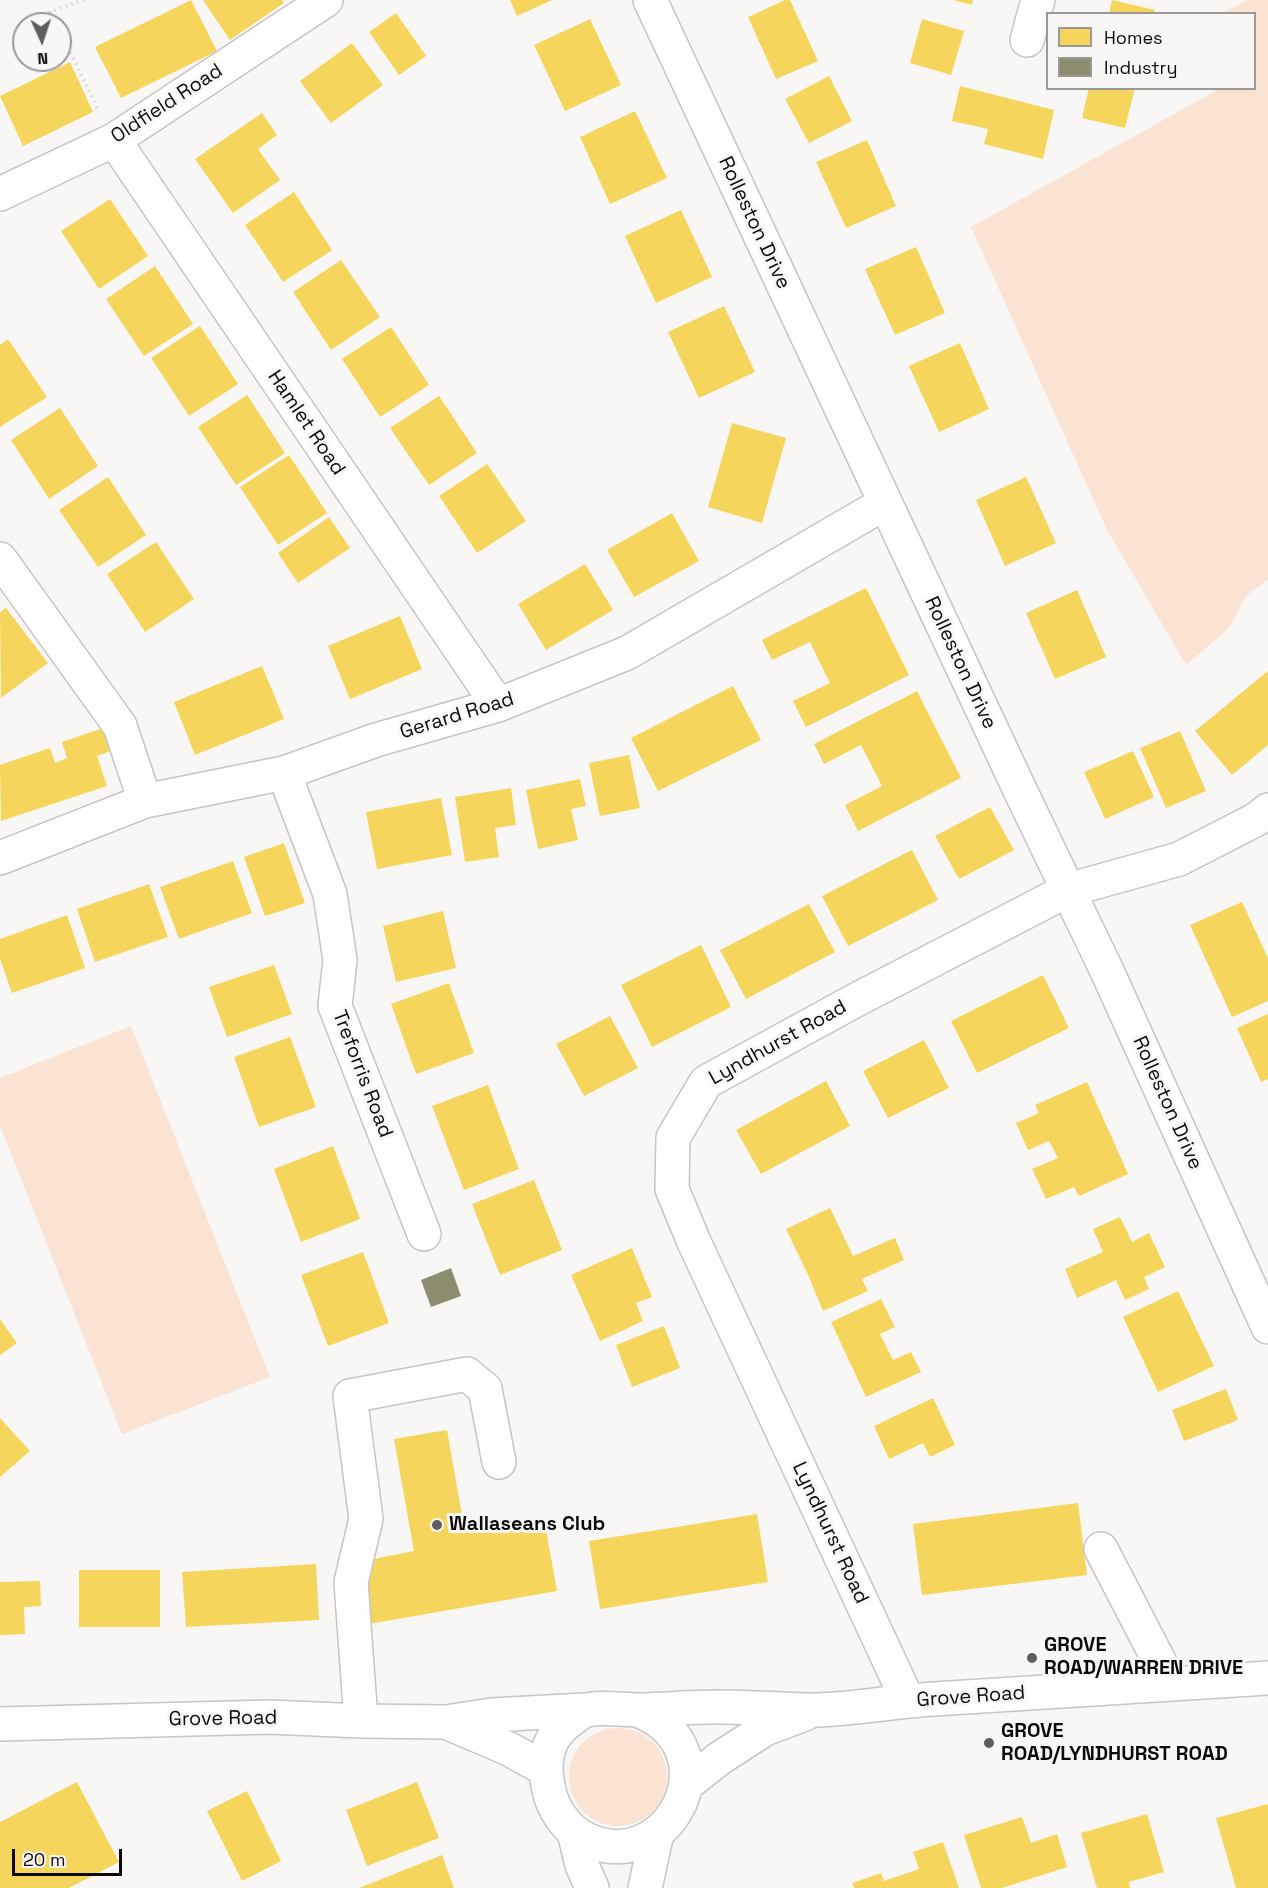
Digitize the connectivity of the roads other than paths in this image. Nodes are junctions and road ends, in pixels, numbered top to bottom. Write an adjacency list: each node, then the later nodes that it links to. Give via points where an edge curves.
1 (326, 0): 5 (street, Oldfield Road)
2 (650, 0): 7 (street, Rolleston Drive)
3 (1038, 0): 4 (street)
4 (1027, 40)
5 (114, 140): 6 (street, Oldfield Road); 9 (street, Hamlet Road)
6 (0, 194)
7 (885, 503): 9 (street, Gerard Road, via 627,653); 14 (street, Rolleston Drive)
8 (0, 559): 11 (street, via 120,726)
9 (498, 705): 10 (street, Gerard Road, via 376,740)
10 (284, 773): 11 (street, Gerard Road); 15 (street, Treforris Road, via 330,894 340,960 335,1006)
11 (145, 801): 13 (street, Gerard Road)
12 (1268, 810): 14 (street, Lyndhurst Road, via 1179,859)
13 (0, 858)
14 (1068, 890): 16 (street, Rolleston Drive); 21 (street, Lyndhurst Road, via 706,1082 673,1138 672,1189 694,1242)
15 (424, 1234)
16 (1268, 1327)
17 (499, 1462): 25 (street, via 485,1389 467,1374 350,1396 366,1519 351,1582)
18 (1101, 1550): 20 (street)
19 (1268, 1678): 20 (street, Grove Road)
20 (1171, 1684): 21 (street, Grove Road)
21 (908, 1701): 24 (street, Grove Road)
22 (585, 1710): 23 (street); 26 (street, Grove Road, via 490,1715); 28 (street, via 556,1733)
23 (638, 1710): 24 (street, Grove Road, via 715,1706); 29 (street, via 656,1719 676,1741 683,1752)
24 (818, 1710): 29 (street, Grove Road, via 765,1729)
25 (361, 1721): 26 (street, Grove Road); 27 (street, Grove Road, via 270,1717)
26 (446, 1722): 28 (street, Grove Road)
27 (0, 1724)
28 (545, 1769): 30 (street, via 558,1814)
29 (687, 1784): 31 (street, via 680,1807)
30 (574, 1832): 31 (street, via 598,1844 614,1846 631,1845); 32 (street)
31 (657, 1833): 33 (street)
32 (592, 1888)
33 (645, 1888)

